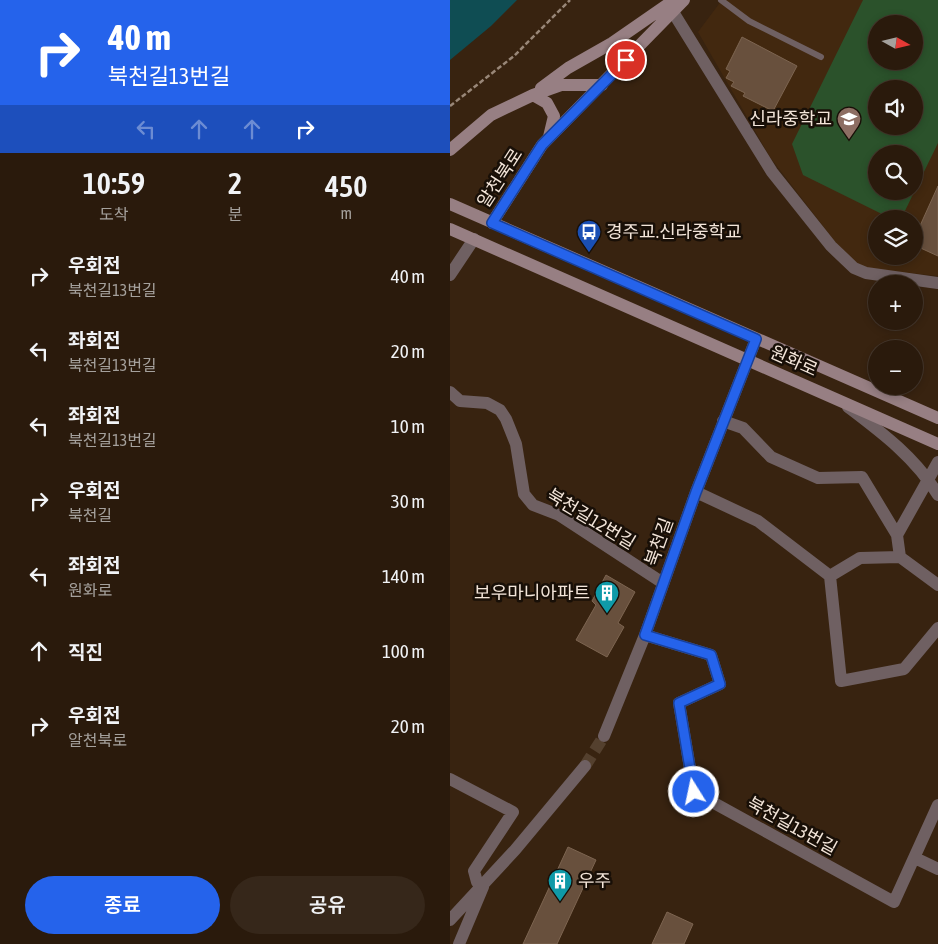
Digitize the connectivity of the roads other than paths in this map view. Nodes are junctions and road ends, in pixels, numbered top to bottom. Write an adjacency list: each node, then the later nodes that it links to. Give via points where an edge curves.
1 (684, 0): 3 (main road, 알천북로)
2 (721, 0): 4 (lane, via 749,21)
3 (674, 6): 5 (main road, 알천북로); 6 (main road, via 568,68); 14 (street, via 772,172 831,246 854,268 866,273)
4 (821, 57)
5 (602, 85): 6 (main road, via 562,85); 7 (main road, 알천북로)
6 (534, 95): 7 (main road, via 547,103 554,116); 8 (main road, via 490,115)
7 (549, 138): 10 (main road, 알천북로)
8 (450, 150)
9 (450, 204): 10 (main road, 원화로)
10 (492, 223): 15 (main road, 원화로)
11 (450, 229): 12 (main road, 원화로)
12 (474, 239): 13 (street); 16 (main road, 원화로)
13 (450, 275)
14 (938, 283)
15 (756, 339): 16 (street, 북천길); 19 (main road, 원화로)
16 (747, 360): 18 (main road, 원화로); 20 (street, 북천길)
17 (450, 392): 29 (street, 북천길12번길, via 460,400 487,403 500,410 516,444 524,494 533,505 559,515)
18 (841, 401): 21 (main road, 원화로); 23 (street, via 890,439)
19 (938, 418)
20 (723, 421): 24 (street, 북천길); 26 (street, via 743,428 771,457 818,478 862,477)
21 (938, 444)
22 (938, 462): 23 (street)
23 (928, 479): 25 (street); 26 (street)
24 (696, 492): 28 (street, via 758,521); 29 (street, 북천길)
25 (938, 495)
26 (896, 534): 27 (street)
27 (900, 557): 28 (street, via 860,558); 30 (street)
28 (830, 576): 31 (street, via 842,681 904,669)
29 (663, 584): 32 (street, 북천길)
30 (938, 585)
31 (938, 628)
32 (645, 635): 33 (street, 북천길); 37 (street, 북천길13번길, via 711,655 718,676 720,684 679,703 694,792 894,902)
33 (604, 736)
34 (585, 766): 39 (street)
35 (450, 778): 39 (street, via 513,812 474,871)
36 (938, 805): 37 (street)
37 (915, 858): 38 (street)
38 (938, 869)
39 (482, 887): 40 (street); 41 (street)
40 (450, 920)
41 (459, 944)

